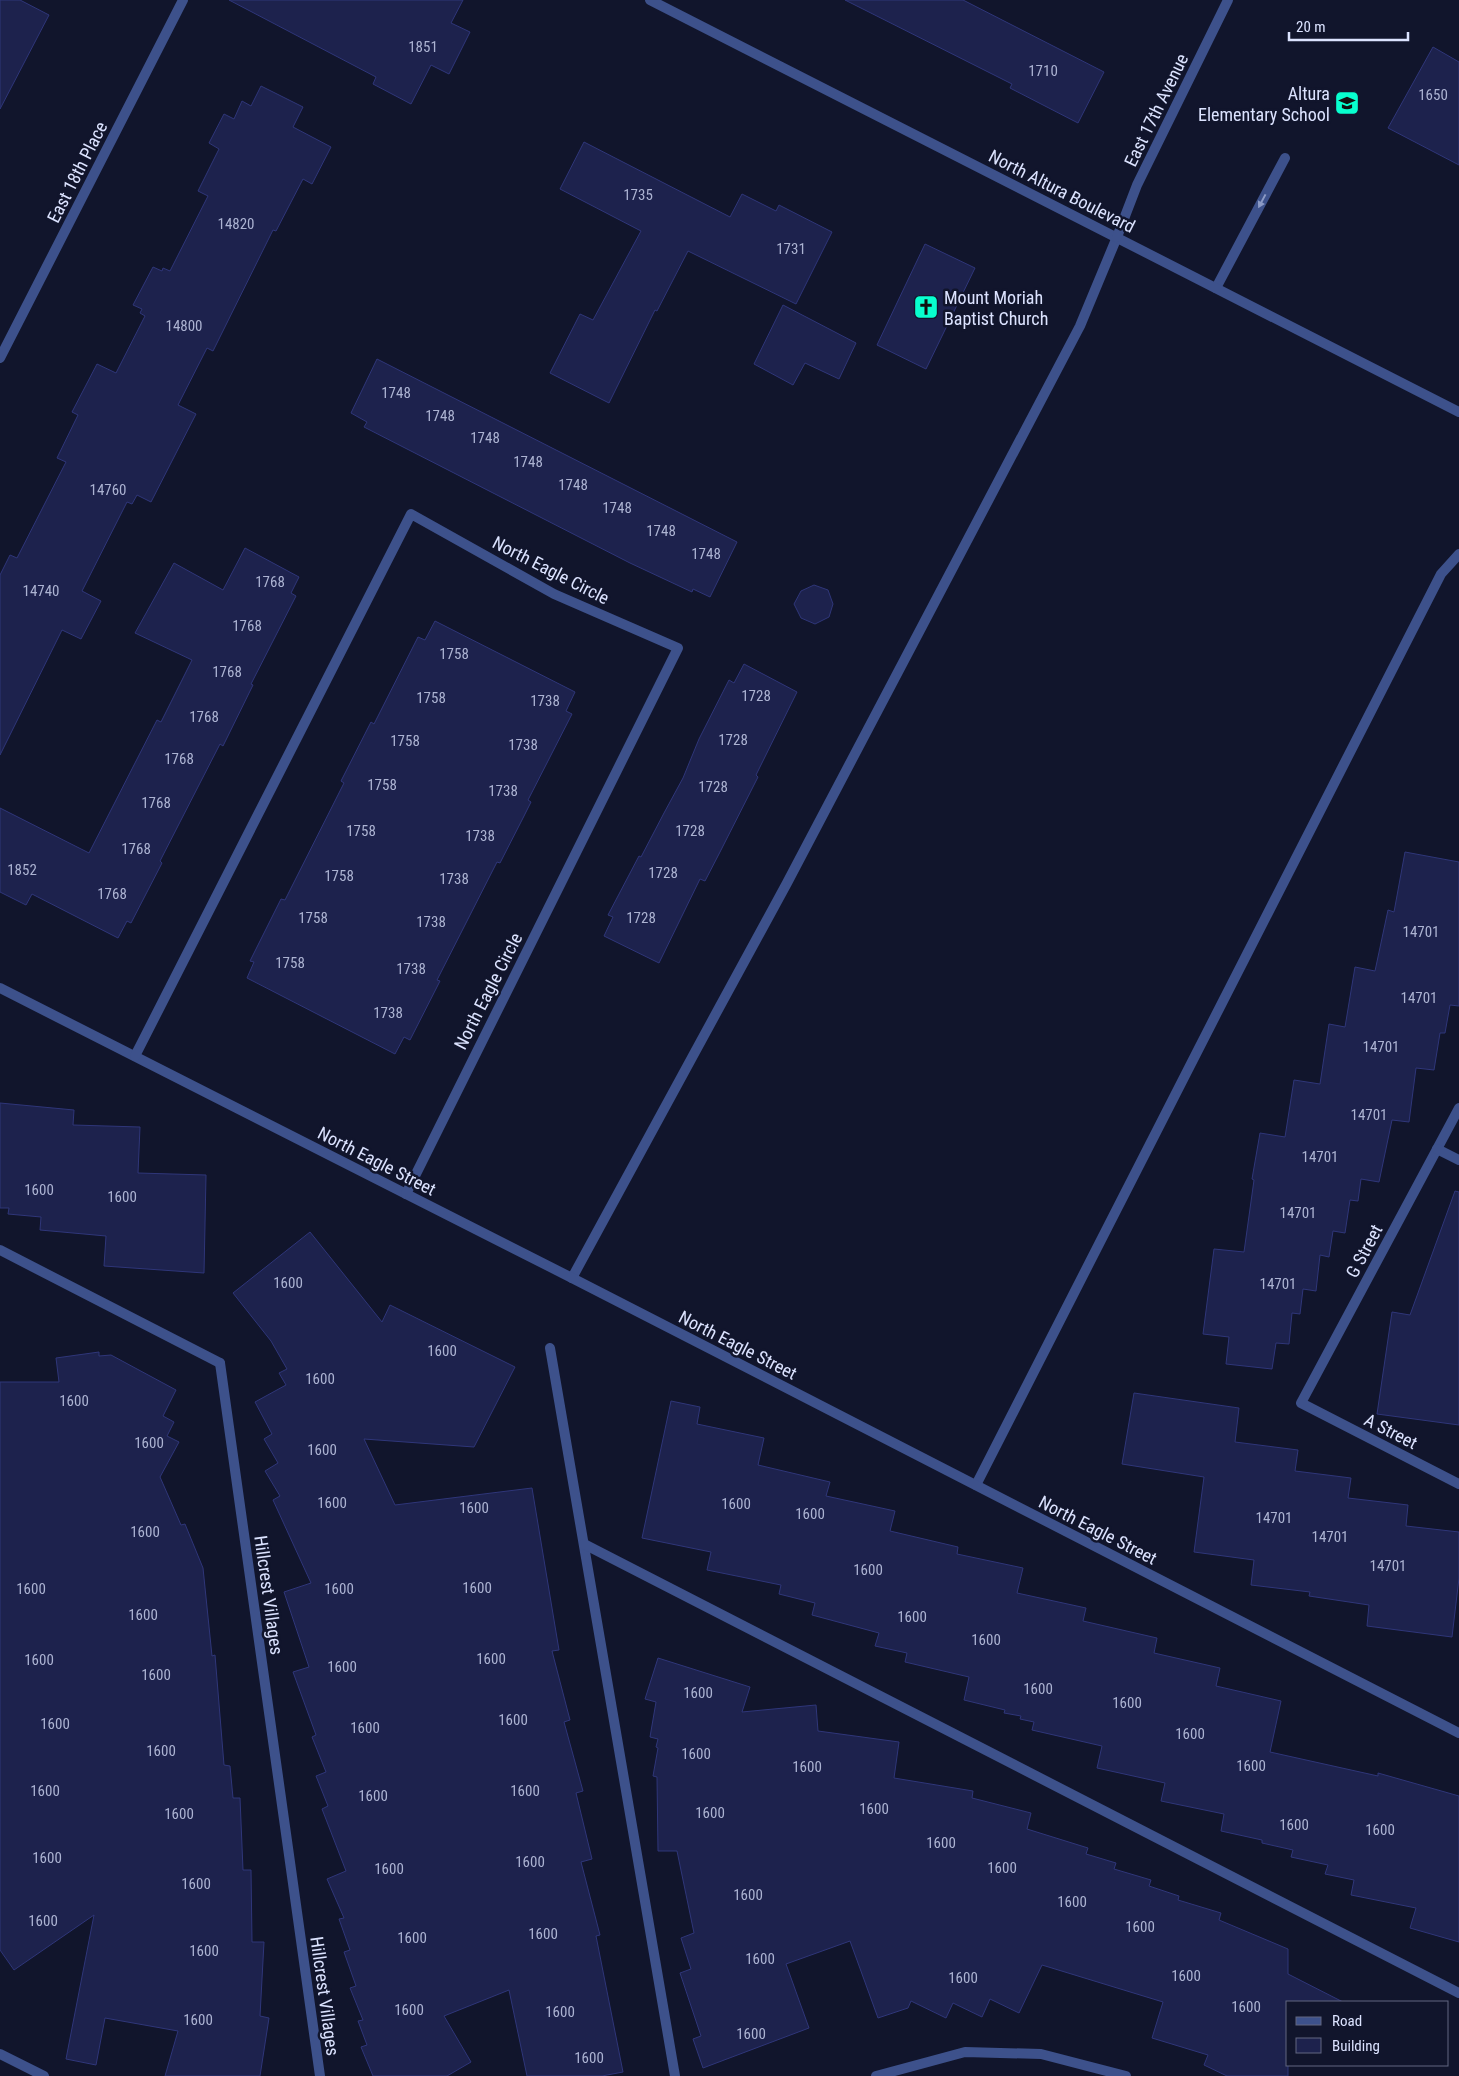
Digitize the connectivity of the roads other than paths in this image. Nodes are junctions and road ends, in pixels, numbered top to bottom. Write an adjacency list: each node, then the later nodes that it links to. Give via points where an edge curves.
1 (184, 0): 7 (street, East 18th Place)
2 (650, 0): 5 (street, North Altura Boulevard)
3 (1228, 0): 5 (street, East 17th Avenue, via 1137,185)
4 (1285, 158): 6 (street, one-way to 6)
5 (1117, 237): 6 (street, North Altura Boulevard); 17 (street, East 17th Avenue, via 1070,344 787,883)
6 (1216, 288): 8 (street, North Altura Boulevard)
7 (0, 358)
8 (1459, 412)
9 (1459, 554): 21 (street, via 1441,574)
10 (0, 988): 11 (street, North Eagle Street)
11 (135, 1056): 15 (street, North Eagle Street); 15 (street, North Eagle Circle, via 411,514 554,594 678,648)
12 (1459, 1108): 13 (street, G Street)
13 (1437, 1149): 14 (street); 19 (street, G Street, via 1302,1402)
14 (1459, 1160)
15 (406, 1194): 17 (street, North Eagle Street)
16 (0, 1250): 27 (street, Hillcrest Villages, via 220,1363)
17 (572, 1278): 21 (street, North Eagle Street)
18 (550, 1348): 22 (street)
19 (1308, 1406): 20 (street, A Street)
20 (1459, 1484)
21 (976, 1485): 23 (street, North Eagle Street)
22 (584, 1544): 24 (street); 28 (street)
23 (1459, 1733)
24 (1459, 1993)
25 (0, 2054): 26 (street)
26 (44, 2076)
27 (320, 2076)
28 (676, 2076)
29 (876, 2076): 30 (street, via 965,2052 1041,2054)
30 (1126, 2076)

